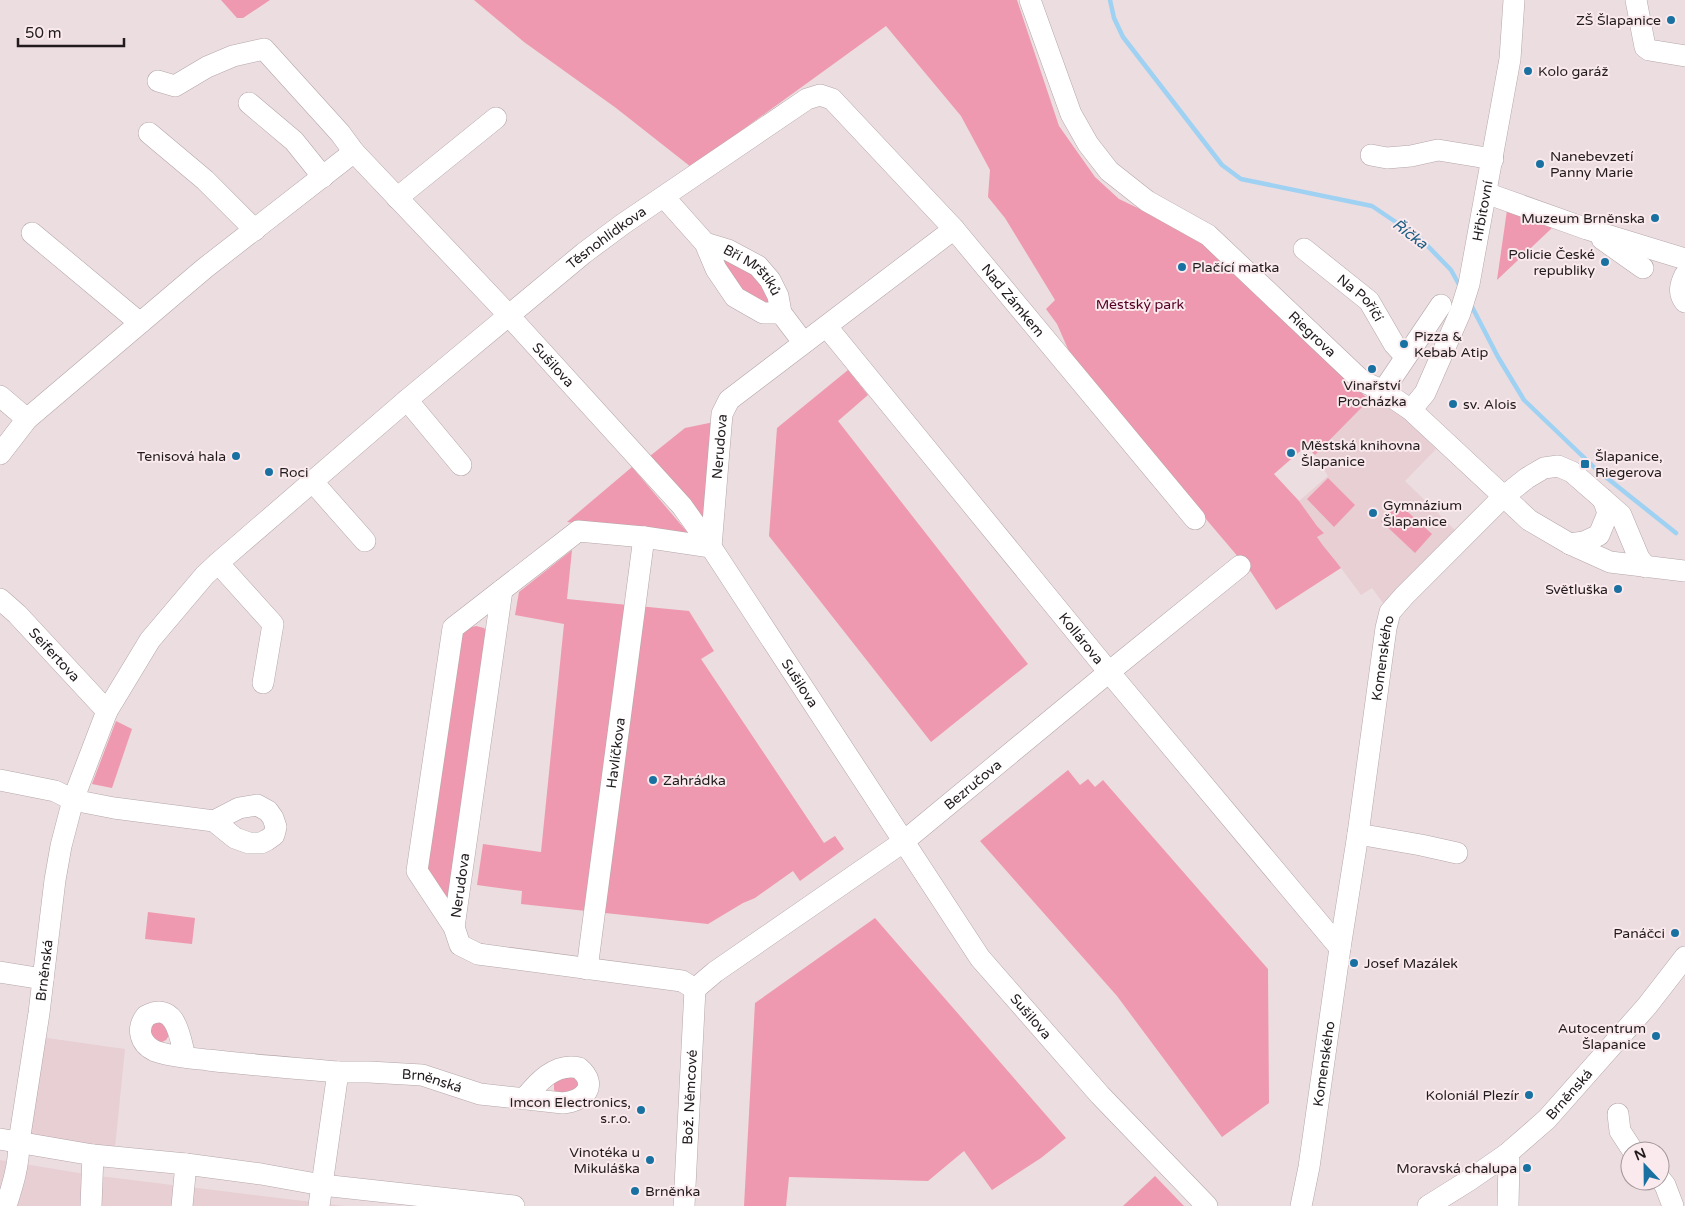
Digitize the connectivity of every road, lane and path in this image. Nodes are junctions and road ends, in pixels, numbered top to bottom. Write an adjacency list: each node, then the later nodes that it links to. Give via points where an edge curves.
1 (1030, 0): 34 (street, Riegrova, via 1070,114 1109,171 1147,201 1208,235 1362,381)
2 (1514, 0): 12 (street, Hřbitovní, via 1510,58)
3 (1636, 0): 4 (street, via 1645,47)
4 (1685, 56)
5 (158, 80): 10 (street, Sušilova, via 176,86 233,56 264,49)
6 (820, 96): 15 (street, Těsnohlídkova, via 807,99); 18 (street, Nad Zámkem, via 832,99)
7 (249, 103): 13 (street, via 294,141)
8 (496, 118): 16 (street)
9 (149, 133): 19 (street)
10 (354, 152): 13 (street); 16 (street, Sušilova)
11 (1371, 155): 12 (street, via 1387,158 1438,150)
12 (1493, 159): 14 (street, Hřbitovní)
13 (323, 177): 19 (street)
14 (1486, 193): 17 (street); 27 (street, Hřbitovní, via 1469,284)
15 (664, 197): 21 (street, Bří Mrštíků); 29 (street, Těsnohlídkova, via 584,253)
16 (397, 198): 29 (street, Sušilova)
17 (1587, 228): 23 (street); 24 (street)
18 (954, 229): 31 (street, Nerudova); 44 (street, Nad Zámkem)
19 (255, 230): 30 (street)
20 (32, 233): 30 (street)
21 (705, 243): 28 (street, Bří Mrštíků, via 716,269 735,296 763,312); 28 (street, Bří Mrštíků, via 728,250 758,266 778,296)
22 (1304, 249): 33 (street, Na Poříčí, via 1369,300 1394,344)
23 (1685, 259)
24 (1643, 268)
25 (1685, 275): 26 (street, via 1680,292)
26 (1685, 302)
27 (1450, 309): 33 (street); 37 (street, Hřbitovní, via 1425,393)
28 (781, 313): 32 (street, Bří Mrštíků)
29 (508, 315): 36 (street, Těsnohlídkova); 48 (street, Sušilova, via 682,506)
30 (140, 323): 38 (street)
31 (827, 327): 32 (street, Nerudova); 55 (street, Kollárova)
32 (804, 342): 48 (street, Nerudova, via 729,400 722,414)
33 (1405, 356): 34 (street)
34 (1383, 390): 37 (street, Riegrova)
35 (0, 396): 38 (street)
36 (407, 400): 40 (street); 41 (street, Těsnohlídkova)
37 (1411, 410): 42 (street, Riegrova)
38 (27, 419): 39 (street)
39 (0, 454)
40 (461, 465)
41 (312, 481): 46 (street); 51 (street, Těsnohlídkova)
42 (1503, 497): 43 (street, Komenského, via 1544,468 1558,466 1572,472); 47 (street, Riegrova, via 1529,520); 61 (street, Komenského, via 1390,612)
43 (1602, 499): 47 (street, via 1608,514 1599,535); 50 (street, Komenského, via 1620,516)
44 (1195, 519)
45 (644, 537): 48 (street, Nerudova); 53 (street, Nerudova, via 578,531); 67 (street, Havlíčkova)
46 (365, 541)
47 (1570, 544): 50 (street, Riegrova, via 1610,562)
48 (711, 547): 62 (street, Sušilova)
49 (1240, 566): 55 (street, Bezručova)
50 (1646, 567): 52 (street, Riegrova)
51 (211, 569): 56 (street, via 273,624); 57 (street, Brněnská, via 150,640)
52 (1685, 572)
53 (502, 590): 64 (street, Nerudova); 64 (street, Nerudova, via 453,628 417,872)
54 (0, 599): 57 (street, Seifertova)
55 (1109, 672): 62 (street, Bezručova); 65 (street, Kollárova)
56 (263, 683)
57 (107, 711): 59 (street, Brněnská)
58 (0, 780): 59 (street, via 55,791)
59 (73, 800): 60 (street); 69 (street, Brněnská, via 55,880)
60 (214, 821)
61 (1358, 834): 63 (street); 65 (street, Komenského)
62 (903, 842): 70 (street, Bezručova); 89 (street, Sušilova, via 980,958 1100,1095)
63 (1457, 853)
64 (454, 927): 67 (street, via 460,945 478,954)
65 (1340, 948): 90 (street, Komenského)
66 (1685, 956): 78 (street, Brněnská, via 1647,1006 1547,1119)
67 (586, 969): 70 (street, via 682,981)
68 (0, 972): 69 (street)
69 (44, 979): 75 (street, Brněnská)
70 (695, 989): 88 (street, Bož. Němcové)
71 (185, 1057): 72 (street, Brněnská)
72 (338, 1072): 73 (street, Brněnská, via 422,1075 480,1094); 80 (street)
73 (524, 1100)
74 (1618, 1114): 76 (street, via 1620,1131)
75 (10, 1140): 77 (street); 83 (street, Brněnská, via 19,1158)
76 (1626, 1141)
77 (93, 1154): 79 (street); 84 (street)
78 (1507, 1154): 91 (street, Brněnská); 92 (street)
79 (186, 1164): 80 (street); 85 (street)
80 (322, 1185): 82 (street); 86 (street)
81 (1668, 1191): 93 (street)
82 (472, 1203): 87 (street)
83 (6, 1206)
84 (91, 1206)
85 (182, 1206)
86 (319, 1206)
87 (514, 1206)
88 (684, 1206)
89 (1207, 1206)
90 (1301, 1206)
91 (1428, 1206)
92 (1508, 1206)
93 (1674, 1206)

